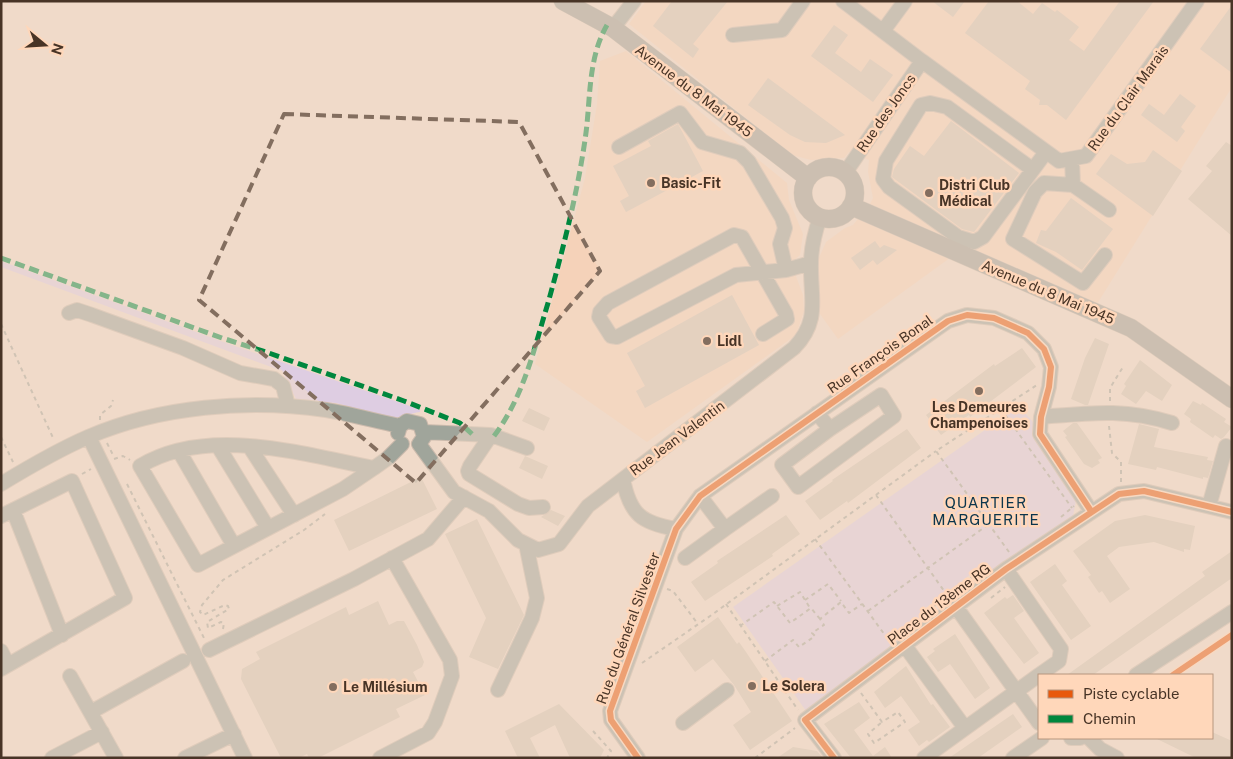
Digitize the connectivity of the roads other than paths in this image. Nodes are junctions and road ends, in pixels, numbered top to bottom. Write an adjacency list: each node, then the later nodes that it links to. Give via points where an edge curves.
1 (563, 1): 7 (main road, Avenue du 8 Mai 1945)
2 (634, 1): 7 (street)
3 (803, 1): 9 (street, via 782,30)
4 (843, 1): 8 (street, Rue des Joncs)
5 (905, 1): 8 (street)
6 (1197, 1): 15 (street, Rue du Clair Marais, via 1086,156)
7 (608, 26): 18 (main road, Avenue du 8 Mai 1945)
8 (883, 31): 10 (street, Rue des Joncs)
9 (733, 35)
10 (922, 61): 11 (street, Rue du Clair Marais); 17 (street, Rue des Joncs)
11 (962, 90): 12 (street); 14 (street, Rue du Clair Marais)
12 (948, 107): 16 (street); 16 (street, via 930,102 921,105 886,161 883,179 889,187 958,236 974,242 984,238)
13 (619, 147): 25 (street, via 680,114 702,142 740,153 749,162 782,218 785,228 780,244)
14 (1046, 152): 15 (street, Rue du Clair Marais, via 1059,161); 16 (street)
15 (1072, 159): 19 (street)
16 (1032, 169)
17 (845, 173): 18 (main road, via 828,167 814,171); 20 (main road, via 854,186)
18 (808, 178): 22 (main road, via 803,188 804,201 810,212)
19 (1073, 185): 21 (street); 23 (street, via 1044,183 1034,192 1013,239 1083,282)
20 (851, 206): 22 (main road, via 835,218); 29 (main road, Avenue du 8 Mai 1945, via 1131,328)
21 (1109, 210)
22 (820, 217): 24 (street, Rue Jean Valentin)
23 (1105, 255)
24 (811, 263): 25 (street); 46 (street, Rue Jean Valentin, via 813,313 802,340)
25 (786, 270): 26 (street)
26 (761, 272): 26 (street, via 736,276 616,337 611,336 599,317 608,303 734,235 742,237); 28 (street, via 787,319)
27 (69, 313): 30 (street, via 76,310 92,315 240,373 274,379 283,386)
28 (763, 334)
29 (1232, 399)
30 (288, 406): 34 (street, via 326,410); 37 (street, via 260,404 205,408 145,418)
31 (817, 413): 32 (street, Rue François Bonal, via 948,321 967,315 994,318 1028,333 1044,349 1051,367); 35 (street); 49 (street, Rue François Bonal)
32 (1041, 417): 33 (street, via 1110,411 1146,415); 51 (street, Rue François Bonal, via 1040,434)
33 (1172, 424)
34 (400, 426): 38 (street, via 412,420 420,424); 39 (street, via 398,435)
35 (830, 429): 35 (street, via 881,395 894,416 798,487 782,465)
36 (491, 435): 38 (street); 43 (street); 53 (street, via 469,474 518,504 529,508)
37 (89, 437): 47 (street); 85 (street)
38 (422, 438): 39 (street, via 410,447); 48 (street, via 424,448)
39 (402, 444): 45 (street)
40 (218, 446): 41 (street); 44 (street); 57 (street)
41 (249, 446): 45 (street); 56 (street)
42 (1226, 446): 52 (street)
43 (527, 448)
44 (179, 451): 61 (street); 61 (street, via 157,456 140,466 198,565)
45 (374, 468): 56 (street, via 332,496)
46 (623, 480): 58 (street, via 626,497 636,515 654,525); 60 (street, Rue Jean Valentin, via 588,506 559,544 538,550)
47 (1, 484)
48 (459, 495): 60 (street, via 489,511); 62 (street, via 428,539)
49 (700, 496): 58 (street, Rue François Bonal); 59 (street)
50 (772, 496): 59 (street)
51 (1082, 506): 52 (street, via 1119,494 1144,491); 64 (street, Place du 13ème RG)
52 (1209, 506): 54 (street)
53 (543, 507)
54 (1232, 512)
55 (7, 513): 67 (street); 67 (street, via 72,480 125,598)
56 (294, 515): 57 (street)
57 (268, 528): 61 (street)
58 (676, 529): 93 (street, Rue du Général Silvester, via 610,711 611,720)
59 (725, 529): 63 (street)
60 (526, 544): 77 (street, via 537,598 532,618)
61 (234, 546)
62 (392, 558): 68 (street, via 354,579); 92 (street, via 450,660 452,676 428,733)
63 (685, 558)
64 (1011, 566): 65 (street, Place du 13ème RG); 73 (street, via 1061,649 1059,661)
65 (956, 607): 69 (street, Place du 13ème RG); 79 (street)
66 (1232, 612): 74 (street)
67 (62, 634): 72 (street)
68 (206, 644)
69 (901, 649): 83 (street); 94 (street, Place du 13ème RG, via 805,720)
70 (1, 651): 72 (street)
71 (183, 661): 80 (street)
72 (5, 667)
73 (1040, 674)
74 (1138, 674)
75 (70, 676): 80 (street)
76 (1038, 676): 79 (street)
77 (498, 690)
78 (727, 690): 82 (street)
79 (1017, 691): 81 (street); 83 (street)
80 (91, 712): 84 (street)
81 (1038, 722)
82 (683, 723)
83 (965, 728): 95 (street)
84 (102, 732): 88 (street); 89 (street)
85 (234, 734): 90 (street); 91 (street)
86 (1041, 739): 96 (street)
87 (1089, 739): 97 (street)
88 (52, 758)
89 (116, 758)
90 (185, 758)
91 (245, 758)
92 (380, 758)
93 (638, 758)
94 (834, 758)
95 (924, 758)
96 (1014, 758)
97 (1117, 758)

